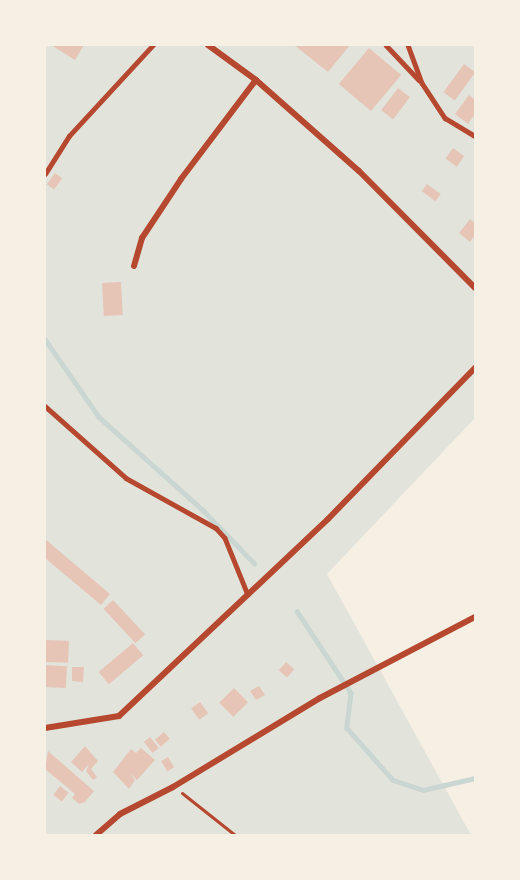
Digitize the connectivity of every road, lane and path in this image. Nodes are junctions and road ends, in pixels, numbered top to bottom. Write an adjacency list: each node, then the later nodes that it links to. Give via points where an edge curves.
1 (153, 45): 8 (lane, via 69,135)
2 (208, 45): 5 (street)
3 (386, 45): 6 (lane)
4 (408, 45): 6 (lane)
5 (256, 80): 9 (street, via 142,238); 10 (street, via 359,171)
6 (422, 83): 7 (lane, via 445,118)
7 (475, 136)
8 (45, 174)
9 (134, 266)
10 (475, 288)
11 (475, 368): 13 (street)
12 (45, 406): 13 (lane, via 126,478 216,528 225,538)
13 (248, 595): 15 (street, via 119,716)
14 (475, 617): 16 (street, via 336,690)
15 (45, 728)
16 (173, 787): 17 (street, via 120,814); 18 (path)
17 (96, 835)
18 (235, 835)

